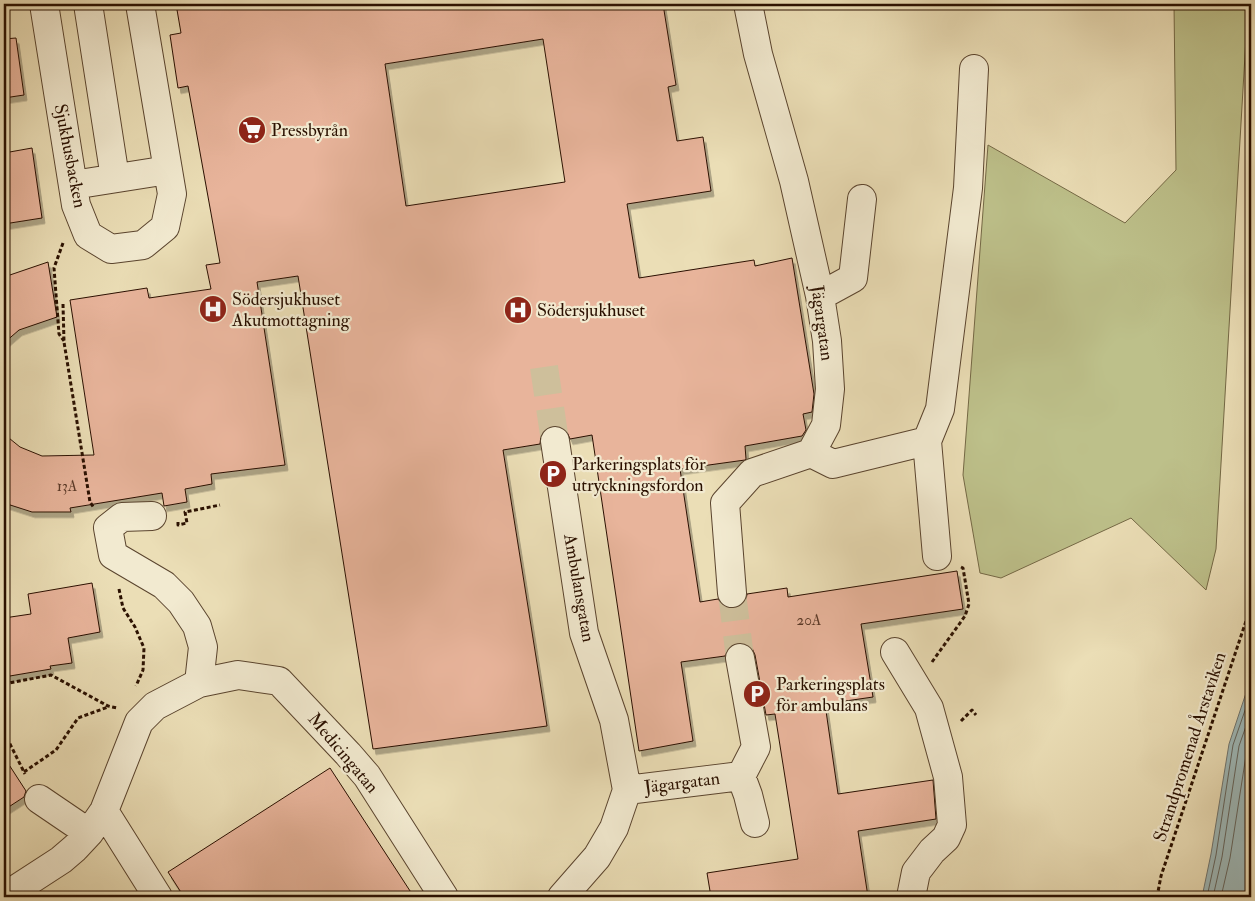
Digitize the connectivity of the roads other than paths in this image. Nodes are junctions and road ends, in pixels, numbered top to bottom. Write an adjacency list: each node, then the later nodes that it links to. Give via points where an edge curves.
1 (44, 4): 8 (street, Sjukhusbacken)
2 (88, 4): 7 (street)
3 (140, 4): 6 (street, Sjukhusbacken)
4 (748, 4): 10 (street, Jägargatan)
5 (974, 69): 12 (street, via 968,188 940,409)
6 (168, 170): 7 (street); 8 (street, Sjukhusbacken, via 172,194 165,227 143,245 111,249 88,235 76,205)
7 (115, 178): 8 (street)
8 (73, 185)
9 (862, 199): 10 (street, via 853,278)
10 (820, 296): 13 (street, Jägargatan, via 830,389 826,425)
11 (555, 441): 21 (street, Ambulansgatan, via 584,632 614,720)
12 (927, 441): 13 (street, via 833,464); 15 (street)
13 (811, 453): 16 (street, via 752,473 725,503)
14 (152, 516): 19 (street, via 122,517 108,528 113,555 164,585 181,602 197,626 203,647)
15 (937, 556)
16 (732, 593)
17 (895, 652): 29 (street, via 929,708 948,777 952,825 946,838 916,872)
18 (740, 658): 20 (street, Jägargatan, via 756,747)
19 (199, 683): 23 (street, Medicingatan, via 133,716); 27 (street, Medicingatan, via 238,675 279,681 367,776)
20 (741, 776): 21 (street, Jägargatan); 24 (street)
21 (627, 790): 28 (street, Jägargatan, via 614,828 597,857)
22 (39, 799): 23 (street)
23 (96, 822): 25 (street, via 76,848); 26 (street)
24 (755, 823)
25 (4, 897)
26 (158, 897)
27 (444, 897)
28 (562, 897)
29 (911, 897)

